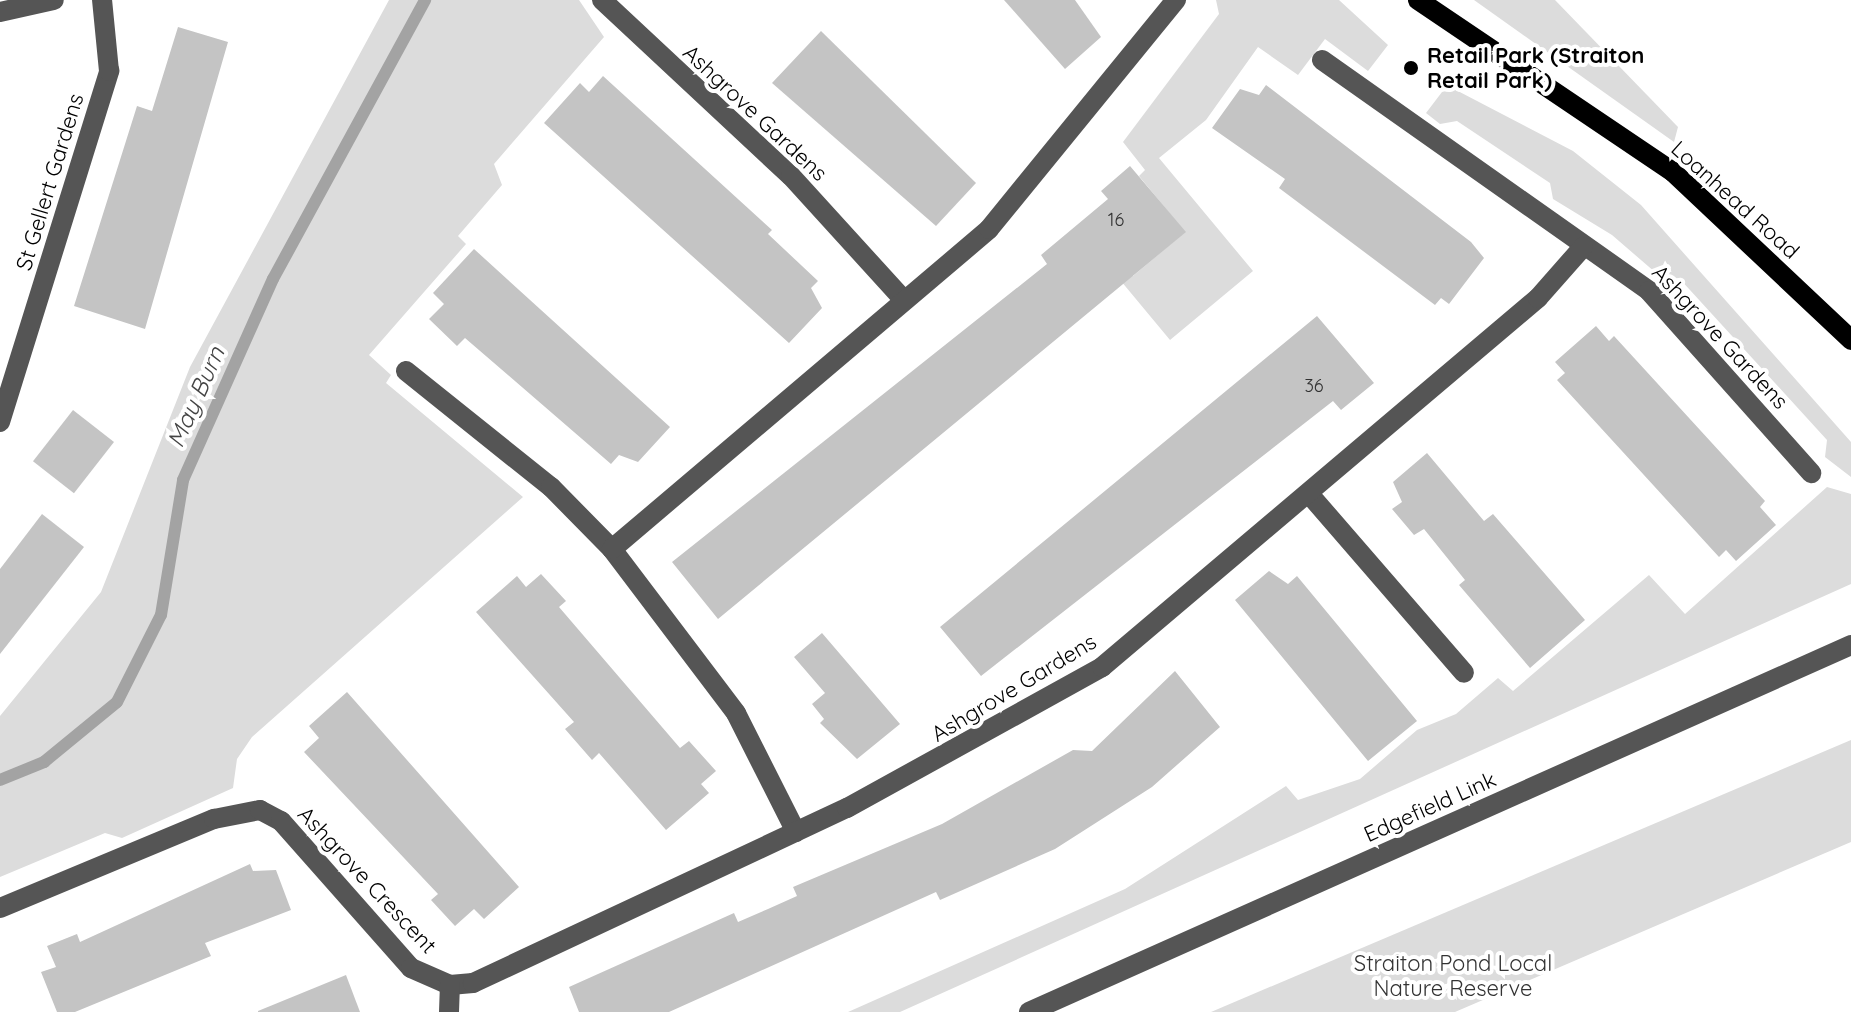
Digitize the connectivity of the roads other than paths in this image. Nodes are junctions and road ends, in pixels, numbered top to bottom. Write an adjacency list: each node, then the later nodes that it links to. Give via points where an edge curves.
1 (54, 0): 6 (street)
2 (102, 0): 12 (street, St Gellert Gardens, via 109,71)
3 (602, 0): 9 (street, Ashgrove Gardens, via 791,176)
4 (1176, 0): 9 (street, via 1020,195)
5 (1418, 0): 10 (main road, Loanhead Road, via 1673,172)
6 (0, 12)
7 (1322, 60): 8 (street, Ashgrove Gardens)
8 (1583, 247): 13 (street, Ashgrove Gardens, via 1649,291); 14 (street, Ashgrove Gardens, via 1538,298)
9 (904, 300): 15 (street)
10 (1851, 340)
11 (406, 371): 15 (street, via 551,487)
12 (0, 422)
13 (1811, 473)
14 (1310, 495): 17 (street); 18 (street, Ashgrove Gardens, via 1102,667 932,765)
15 (612, 549): 18 (street, via 736,713)
16 (1851, 645): 22 (street, Edgefield Link)
17 (1464, 673)
18 (796, 832): 20 (street, Ashgrove Gardens, via 473,983)
19 (0, 908): 20 (street, Ashgrove Crescent, via 214,819 260,810 281,821 411,968)
20 (450, 985): 21 (street)
21 (449, 1012)
22 (1029, 1012)

